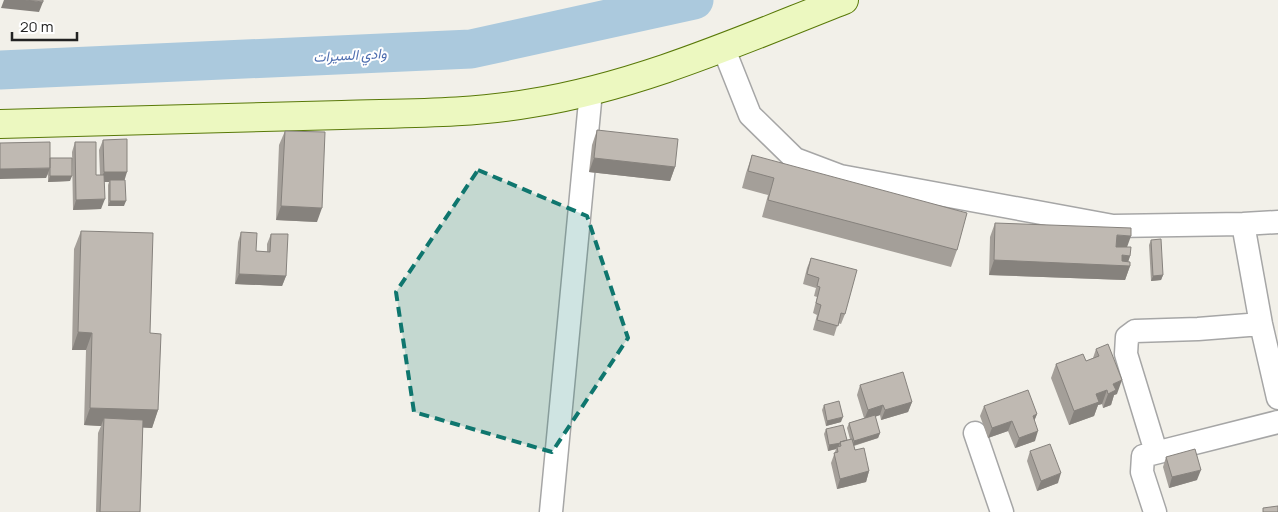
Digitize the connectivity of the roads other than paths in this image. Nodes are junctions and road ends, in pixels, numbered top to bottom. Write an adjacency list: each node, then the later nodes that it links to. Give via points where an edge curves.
1 (844, 0): 2 (main road)
2 (723, 47): 3 (main road); 6 (street, via 750,115 795,159 840,176 1113,226)
3 (591, 91): 4 (main road, via 484,110); 12 (street)
4 (0, 124)
5 (1278, 222): 6 (street)
6 (1243, 224): 7 (street)
7 (1261, 324): 8 (street); 11 (street, via 1135,330 1126,337 1126,354)
8 (1278, 398)
9 (1278, 422): 11 (street)
10 (975, 433): 13 (street)
11 (1156, 452): 14 (street, via 1143,456 1142,472)
12 (551, 512)
13 (1002, 512)
14 (1155, 512)

